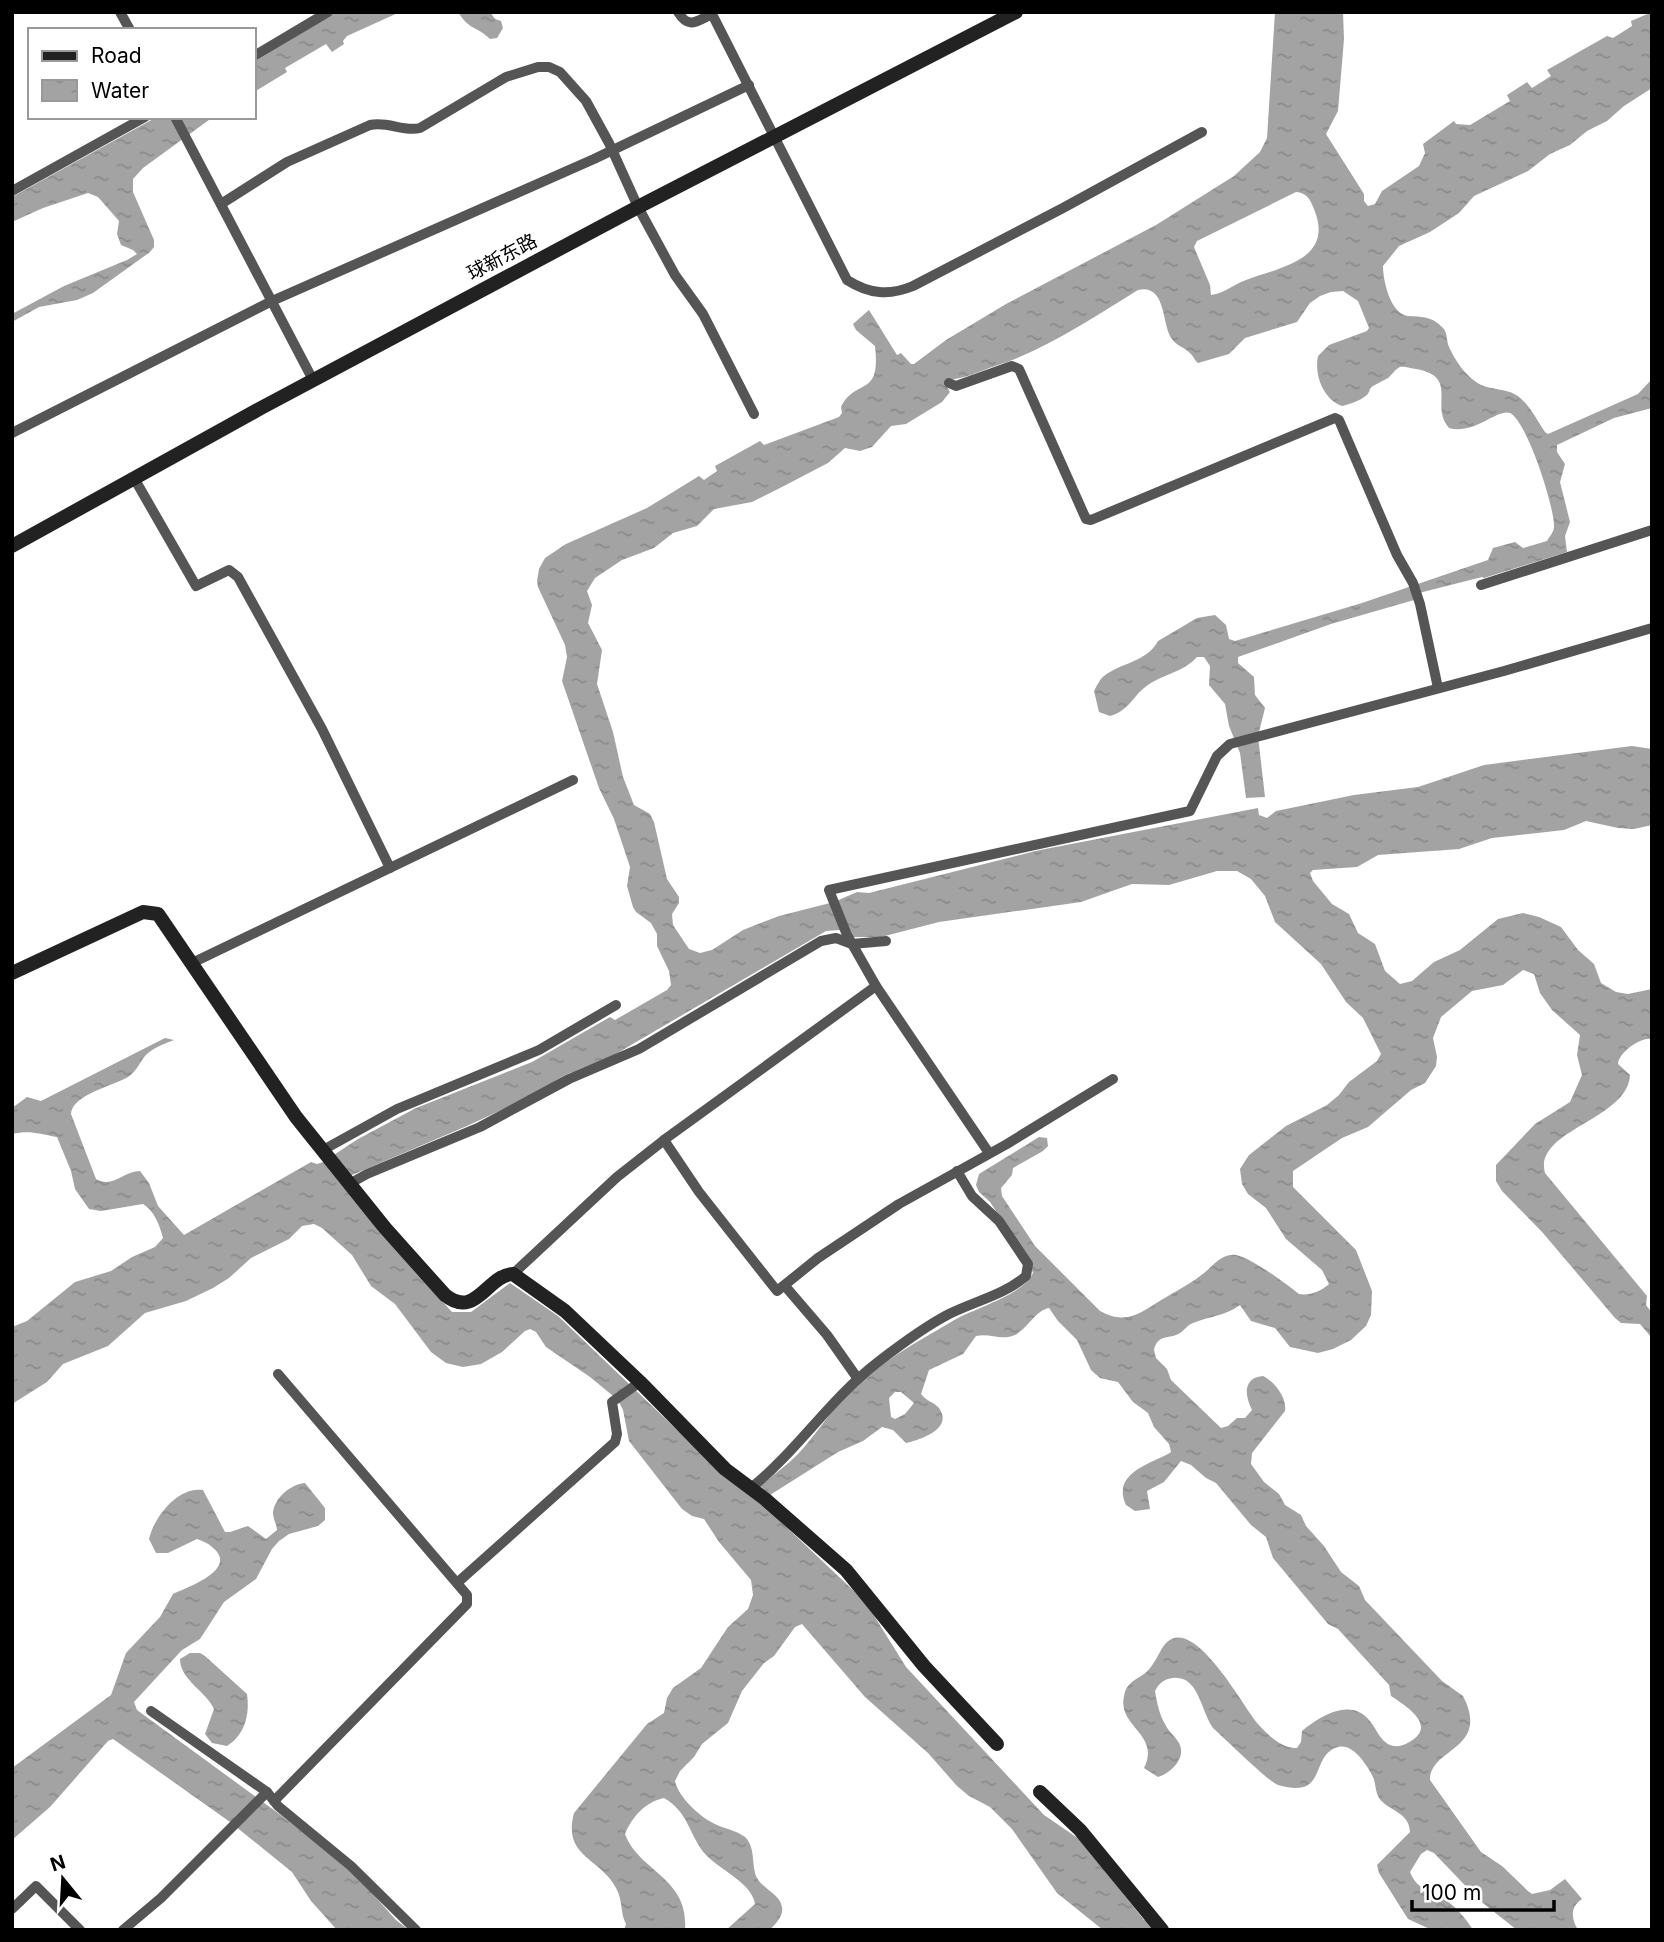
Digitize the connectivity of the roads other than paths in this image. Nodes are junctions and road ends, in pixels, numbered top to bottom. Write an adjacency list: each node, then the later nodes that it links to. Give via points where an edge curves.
1 (120, 12): 5 (street)
2 (328, 12): 6 (street)
3 (678, 12): 7 (street, via 690,23 712,14)
4 (1016, 12): 11 (street, 球新东路)
5 (129, 28)
6 (256, 55)
7 (749, 85): 11 (street); 12 (street)
8 (141, 119): 13 (street)
9 (176, 119): 14 (street)
10 (1202, 132): 11 (street, via 914,286 881,293 847,280)
11 (774, 135): 15 (street, 球新东路)
12 (612, 150): 14 (street, via 580,92 559,72 538,66 506,78 420,128 370,125 287,162); 15 (street); 16 (street)
13 (12, 191)
14 (221, 204): 16 (street)
15 (638, 207): 17 (street, 球新东路); 19 (street, via 675,275 703,314)
16 (272, 302): 17 (street); 20 (street)
17 (313, 380): 21 (street, 球新东路)
18 (949, 383): 26 (street, via 956,386 1012,366 1019,369 1086,519 1091,520 1219,464 1339,420 1413,583)
19 (754, 414)
20 (12, 433)
21 (134, 478): 23 (street, 球新东路); 28 (street, via 196,586 229,570 238,577 322,729)
22 (1652, 530): 24 (street)
23 (12, 545)
24 (1481, 585)
25 (1652, 628): 26 (street)
26 (1438, 688): 29 (street, via 1224,748 1190,811 829,890)
27 (573, 780): 28 (street)
28 (390, 868): 31 (street)
29 (849, 939): 30 (street); 33 (street); 40 (street, via 821,941 639,1049 569,1079 480,1127)
30 (886, 941)
31 (191, 963): 32 (street, via 161,917 146,911); 37 (street)
32 (12, 973)
33 (876, 986): 36 (street); 38 (street)
34 (616, 1005): 37 (street, via 539,1049 397,1109)
35 (1113, 1079): 38 (street)
36 (664, 1140): 41 (street, via 617,1177); 42 (street, via 776,1291)
37 (324, 1152): 40 (street)
38 (989, 1153): 39 (street)
39 (957, 1171): 42 (street, via 859,1230); 44 (street, via 972,1196 999,1221 1028,1264 1028,1273 1002,1292 935,1322)
40 (348, 1182): 41 (street, via 452,1300 470,1302 505,1275)
41 (513, 1274): 45 (street, via 565,1311)
42 (785, 1286): 44 (street)
43 (278, 1374): 47 (street)
44 (858, 1378): 46 (street, via 795,1448)
45 (639, 1383): 46 (street, via 725,1469); 47 (street, via 612,1402 615,1442)
46 (751, 1488): 49 (street, via 846,1570 924,1666)
47 (457, 1583): 51 (street, via 467,1595 467,1604)
48 (150, 1711): 51 (street)
49 (997, 1744)
50 (1040, 1792): 56 (street, via 1080,1830)
51 (267, 1797): 54 (street); 55 (street, via 351,1866)
52 (12, 1909): 53 (street, via 36,1886)
53 (80, 1930)
54 (123, 1930)
55 (416, 1930)
56 (1162, 1930)

